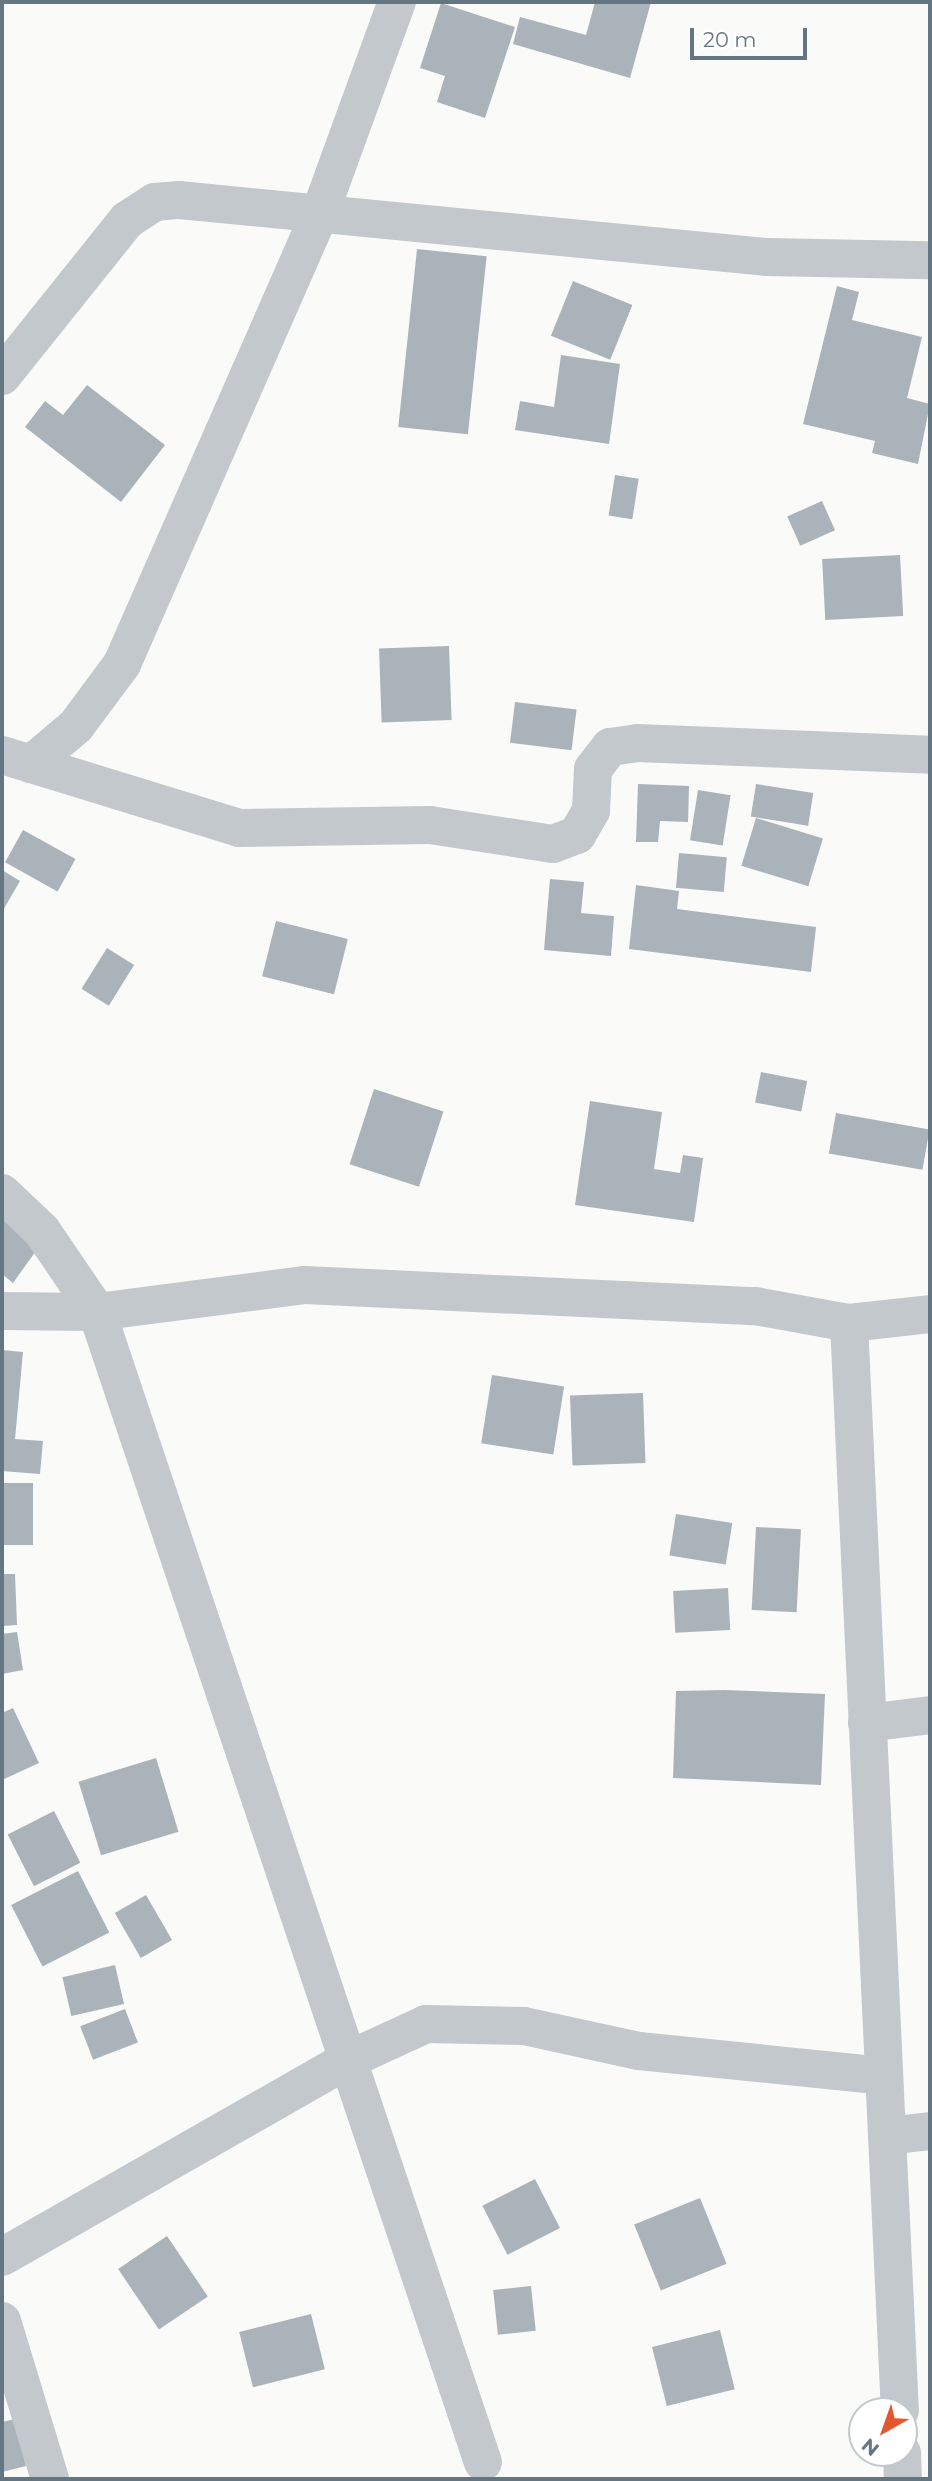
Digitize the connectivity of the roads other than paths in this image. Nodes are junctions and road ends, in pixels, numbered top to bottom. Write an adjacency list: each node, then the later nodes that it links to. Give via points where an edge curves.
1 (397, 2): 2 (street)
2 (320, 213): 3 (street, via 767,257); 4 (street, via 155,202 127,220); 6 (street, via 122,664 76,726)
3 (930, 260)
4 (2, 376)
5 (930, 755): 6 (street, via 637,743 610,747 593,769 591,811 578,835 553,844 430,825 240,828)
6 (16, 760)
7 (2, 1193): 9 (street, via 42,1231)
8 (2, 1311): 9 (street)
9 (97, 1312): 11 (street, via 305,1285 755,1307); 14 (street)
10 (930, 1314): 11 (street)
11 (849, 1323): 13 (street)
12 (930, 1715): 13 (street)
13 (867, 1723): 15 (street)
14 (348, 2060): 15 (street, via 426,2024 524,2026 639,2051); 18 (street); 21 (street)
15 (884, 2076): 17 (street)
16 (930, 2131): 17 (street)
17 (887, 2136): 20 (street)
18 (2, 2257)
19 (2, 2321): 22 (street)
20 (899, 2397)
21 (483, 2462)
22 (50, 2479)

